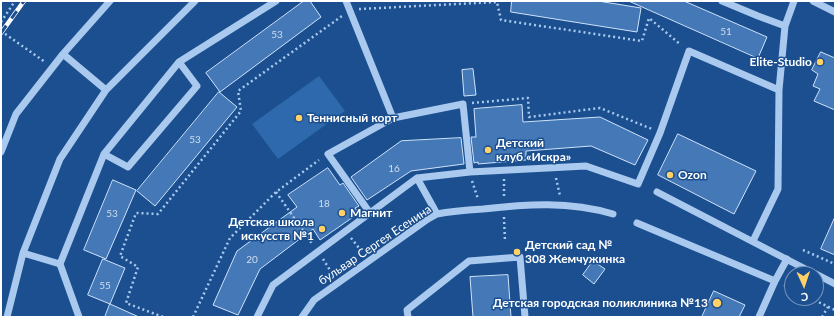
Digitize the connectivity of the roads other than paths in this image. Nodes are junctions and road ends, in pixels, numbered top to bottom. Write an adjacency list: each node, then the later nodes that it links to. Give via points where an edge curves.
1 (110, 1): 10 (street)
2 (195, 1): 12 (street)
3 (276, 1): 11 (street)
4 (346, 1): 14 (street)
5 (722, 1): 9 (street)
6 (794, 1): 9 (street)
7 (813, 1): 8 (street)
8 (835, 12)
9 (786, 26): 13 (street)
10 (63, 54): 12 (street); 15 (street, via 16,114)
11 (179, 62): 16 (street); 16 (street, via 197,86 128,167)
12 (106, 90): 25 (street, via 60,159)
13 (779, 90): 17 (street, via 688,50 660,133 638,184 586,166); 24 (street, via 778,189)
14 (393, 118): 17 (street, via 463,104); 20 (street, via 328,154)
15 (1, 152)
16 (104, 154): 27 (street)
17 (470, 172): 18 (street)
18 (417, 178): 20 (street); 21 (street)
19 (657, 192): 24 (street)
20 (370, 213): 34 (street, via 273,285)
21 (437, 214): 22 (street, бульвар Сергея Есенина, via 545,204 579,206); 35 (street, бульвар Сергея Есенина, via 337,282 314,300)
22 (613, 214)
23 (637, 223): 30 (street)
24 (754, 241): 26 (street)
25 (23, 253): 27 (street); 32 (street)
26 (787, 259): 28 (street); 30 (street)
27 (60, 264): 33 (street)
28 (801, 266)
29 (824, 278): 31 (street)
30 (775, 281): 38 (street)
31 (835, 284)
32 (7, 317)
33 (79, 317)
34 (258, 317)
35 (302, 317)
36 (408, 317): 37 (street, via 407,310 469,261 520,257)
37 (525, 317)
38 (759, 317)

